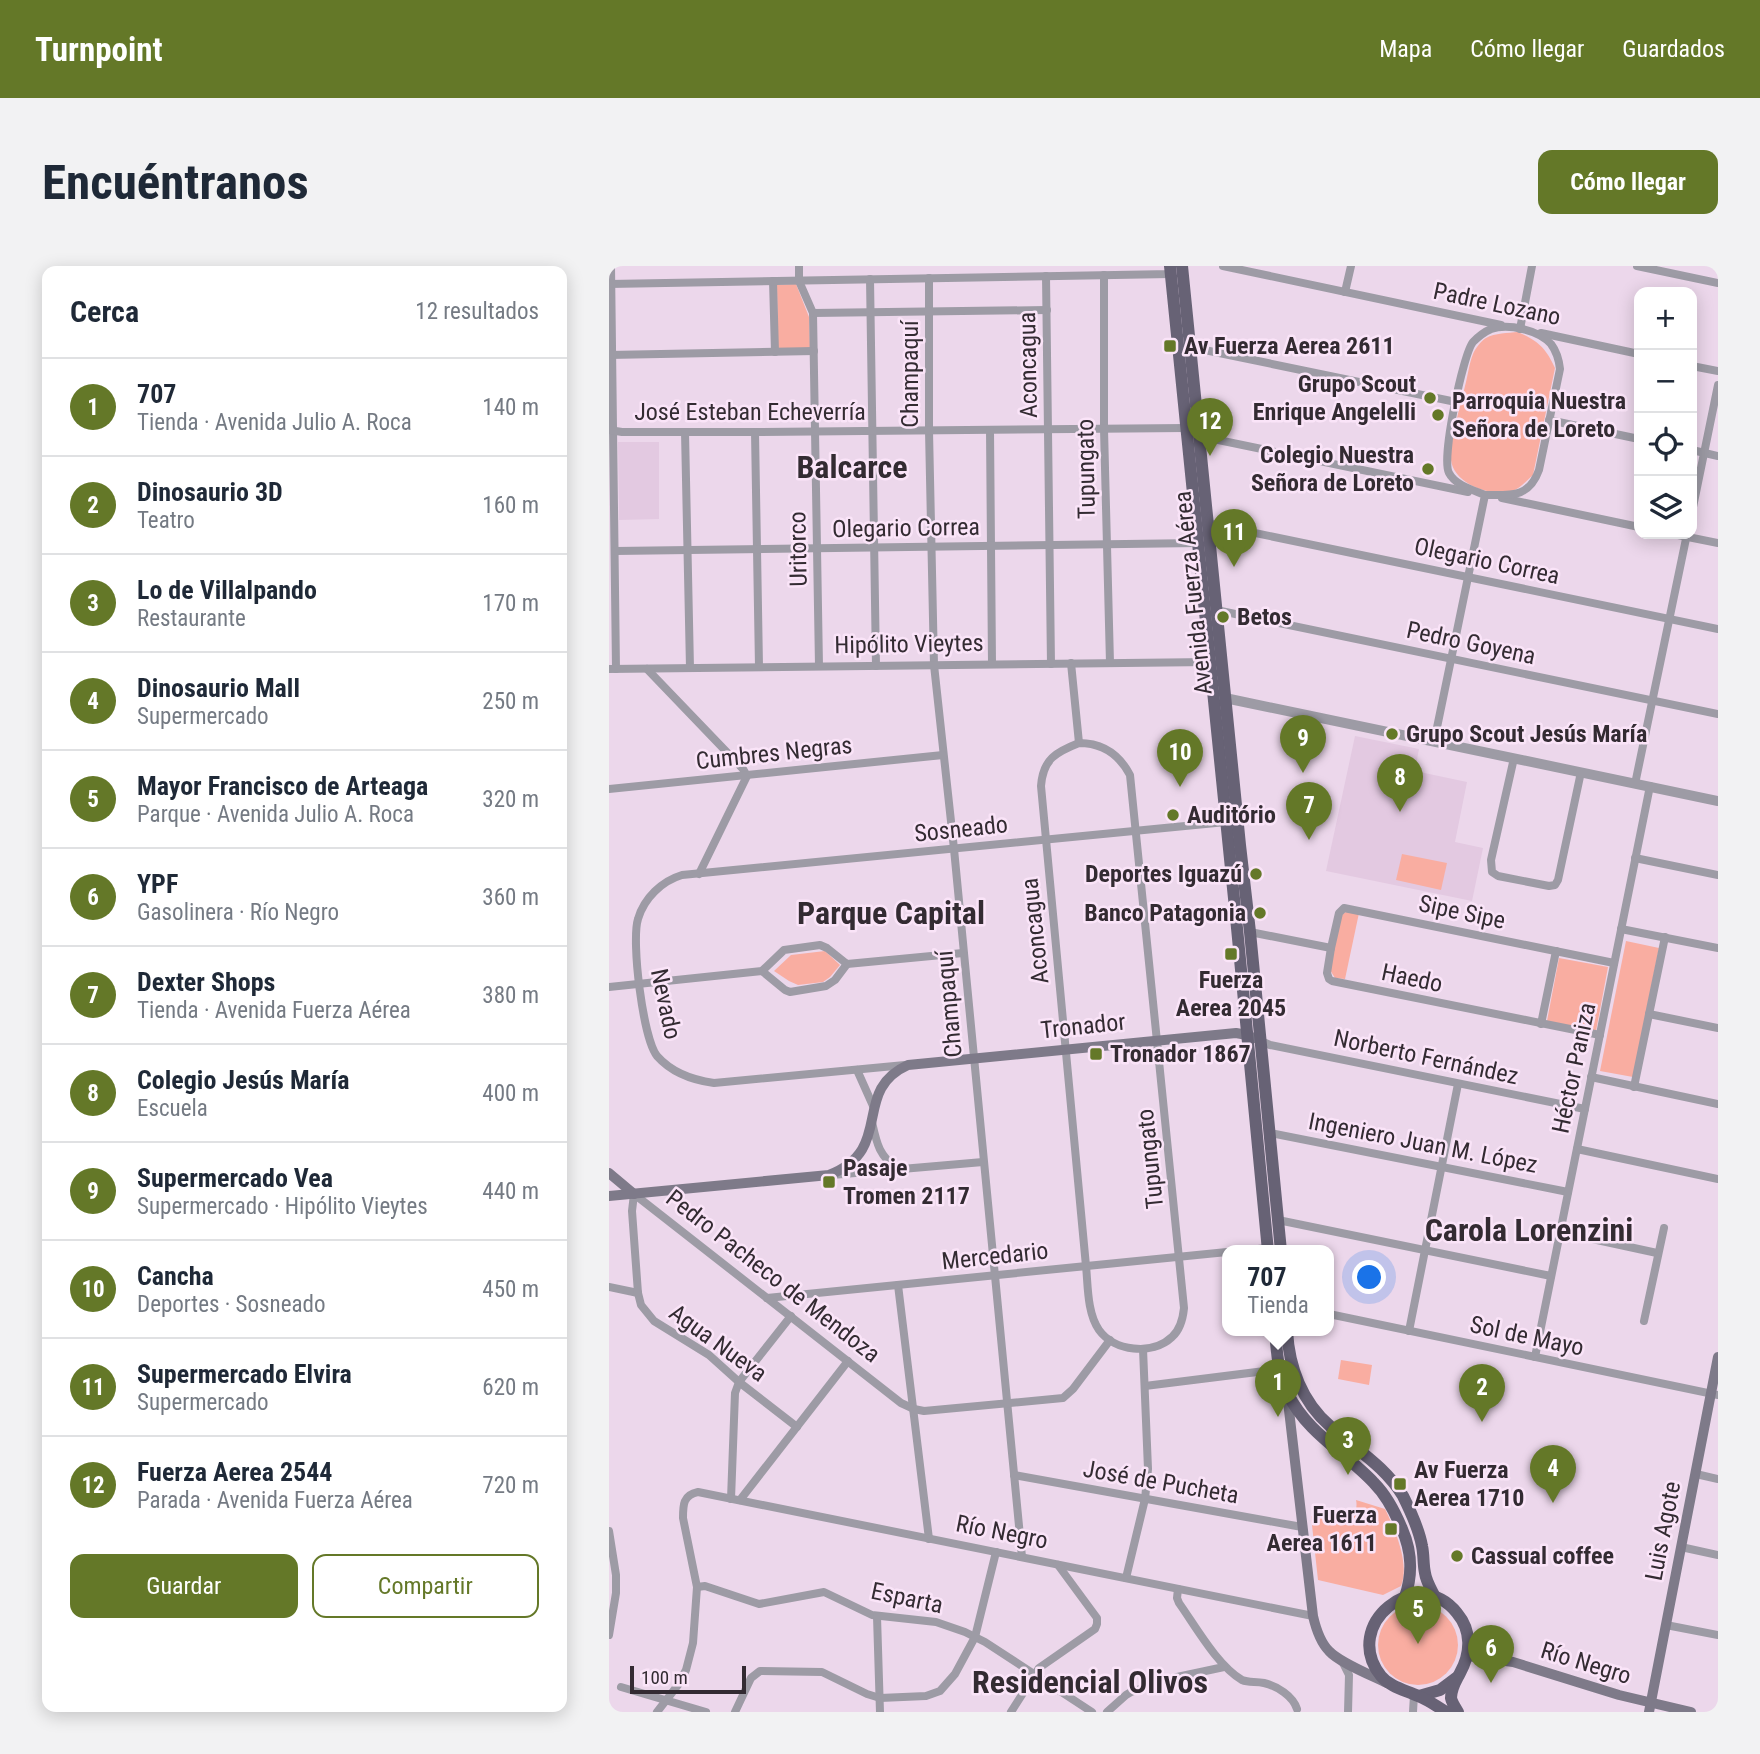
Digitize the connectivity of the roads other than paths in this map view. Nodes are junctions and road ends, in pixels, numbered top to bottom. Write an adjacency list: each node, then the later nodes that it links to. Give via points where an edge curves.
1 (611, 266): 17 (street)
2 (799, 266): 15 (street, Uritorco)
3 (985, 266): 11 (street)
4 (1223, 266): 18 (street, Padre Lozano)
5 (1351, 266): 18 (street)
6 (1532, 266): 23 (street)
7 (1637, 266): 16 (street)
8 (1174, 268): 9 (street); 24 (main road, Avenida Fuerza Aérea); 34 (main road, Avenida Fuerza Aérea)
9 (1104, 275): 10 (street); 36 (street, Tupungato)
10 (1046, 276): 11 (street); 19 (street, Aconcagua)
11 (985, 277): 12 (street)
12 (929, 278): 13 (street); 21 (street, Champaquí)
13 (870, 279): 15 (street); 20 (street)
14 (773, 281): 15 (street); 17 (street); 26 (street)
15 (799, 281): 22 (street, Uritorco)
16 (1718, 283)
17 (610, 284): 28 (street)
18 (1346, 292): 23 (street, Padre Lozano)
19 (1047, 310): 21 (street); 35 (street, Aconcagua)
20 (871, 312): 21 (street); 22 (street); 40 (street)
21 (929, 312): 38 (street, Champaquí)
22 (813, 313): 25 (street, Uritorco)
23 (1520, 328): 27 (street, Padre Lozano); 32 (street, via 1499,327 1475,340 1466,356); 33 (street, via 1550,342 1559,359)
24 (1190, 347): 32 (street); 44 (main road, Avenida Fuerza Aérea)
25 (814, 351): 26 (street); 43 (street, Uritorco)
26 (775, 352): 28 (street)
27 (1634, 353)
28 (610, 355): 37 (street)
29 (1697, 367): 30 (street)
30 (1718, 371)
31 (1718, 386): 47 (street)
32 (1456, 402): 50 (street, via 1446,451 1448,472)
33 (1549, 420): 45 (street); 50 (street, via 1535,481 1519,493)
34 (1186, 428): 36 (street, José Esteban Echeverría); 56 (main road, Avenida Fuerza Aérea)
35 (1048, 429): 36 (street, José Esteban Echeverría); 39 (street, José Esteban Echeverría); 59 (street, Aconcagua)
36 (1104, 429): 58 (street, Tupungato)
37 (611, 430): 41 (street, José Esteban Echeverría); 51 (street)
38 (929, 430): 39 (street, José Esteban Echeverría); 40 (street, José Esteban Echeverría); 60 (street, Champaquí)
39 (990, 430): 61 (street)
40 (873, 431): 43 (street, José Esteban Echeverría); 62 (street)
41 (685, 432): 42 (street, José Esteban Echeverría); 65 (street)
42 (755, 432): 43 (street, José Esteban Echeverría); 64 (street)
43 (815, 432): 63 (street, Uritorco)
44 (1199, 436): 50 (street); 52 (main road, Avenida Fuerza Aérea)
45 (1634, 438)
46 (1697, 451): 47 (street)
47 (1704, 453): 48 (street); 49 (street)
48 (1718, 456)
49 (1697, 487)
50 (1485, 495): 53 (street); 67 (street)
51 (611, 499): 66 (street)
52 (1207, 523): 67 (street, Olegario Correa); 68 (main road, Avenida Fuerza Aérea)
53 (1634, 526)
54 (1697, 538): 57 (street)
55 (1686, 539): 69 (street)
56 (1198, 543): 58 (street, Olegario Correa); 72 (main road, Avenida Fuerza Aérea)
57 (1718, 543)
58 (1106, 544): 59 (street, Olegario Correa); 74 (street, Tupungato)
59 (1050, 545): 61 (street, Olegario Correa); 76 (street, Aconcagua)
60 (931, 546): 61 (street, Olegario Correa); 62 (street, Olegario Correa); 77 (street, Champaquí)
61 (991, 546): 75 (street)
62 (874, 547): 63 (street, Olegario Correa); 78 (street)
63 (817, 548): 64 (street, Olegario Correa); 80 (street, Uritorco)
64 (757, 549): 65 (street, Olegario Correa); 79 (street)
65 (688, 550): 66 (street, Olegario Correa); 82 (street)
66 (615, 551): 83 (street)
67 (1468, 576): 69 (street, Olegario Correa); 71 (street)
68 (1216, 610): 71 (street, Pedro Goyena); 85 (main road, Avenida Fuerza Aérea)
69 (1670, 619): 70 (street, Olegario Correa); 86 (street)
70 (1718, 629)
71 (1451, 659): 86 (street, Pedro Goyena); 88 (street)
72 (1210, 662): 74 (street, Hipólito Vieytes); 84 (main road, Avenida Fuerza Aérea)
73 (1071, 663): 74 (street, Hipólito Vieytes); 76 (street, Hipólito Vieytes); 89 (street)
74 (1110, 663)
75 (992, 664): 76 (street, Hipólito Vieytes); 77 (street, Hipólito Vieytes)
76 (1051, 664)
77 (934, 665): 78 (street, Hipólito Vieytes); 90 (street, Champaquí)
78 (876, 666): 80 (street, Hipólito Vieytes)
79 (759, 667): 80 (street, Hipólito Vieytes); 82 (street, Hipólito Vieytes)
80 (819, 667)
81 (646, 668): 82 (street, Hipólito Vieytes); 83 (street, Hipólito Vieytes); 93 (street)
82 (690, 668)
83 (613, 669)
84 (1212, 689): 85 (street); 98 (main road, Avenida Fuerza Aérea)
85 (1225, 698): 88 (street); 106 (main road, Avenida Fuerza Aérea)
86 (1653, 700): 87 (street, Pedro Goyena); 94 (street)
87 (1718, 714)
88 (1434, 741): 91 (street)
89 (1079, 743): 99 (street, Tupungato, via 1108,750 1125,766); 100 (street, Aconcagua, via 1056,754 1045,767 1041,786)
90 (943, 755): 93 (street, Cumbres Negras); 101 (street, Champaquí)
91 (1514, 758): 92 (street); 92 (street, via 1491,860 1492,872 1498,876 1555,885)
92 (1581, 772): 94 (street)
93 (747, 776): 96 (street, Cumbres Negras); 103 (street)
94 (1635, 784): 95 (street)
95 (1650, 786): 97 (street); 102 (street, Héctor Paniza)
96 (609, 789)
97 (1718, 801)
98 (1226, 822): 99 (street, Sosneado); 120 (main road, Avenida Fuerza Aérea)
99 (1136, 831): 100 (street, Sosneado); 122 (street, Tupungato)
100 (1045, 840): 101 (street, Sosneado); 124 (street, Aconcagua)
101 (954, 849): 103 (street, Sosneado); 111 (street, Champaquí)
102 (1635, 859): 104 (street); 105 (street, Héctor Paniza)
103 (699, 874): 115 (street, Nevado, via 667,881 644,906 635,933)
104 (1718, 875)
105 (1621, 929): 107 (street); 112 (street, Héctor Paniza)
106 (1250, 932): 108 (street); 123 (main road, Avenida Fuerza Aérea)
107 (1665, 937): 109 (street); 117 (street)
108 (1331, 948): 110 (street, Sipe Sipe, via 1344,908); 118 (street, Haedo, via 1327,973 1332,981)
109 (1718, 948)
110 (1556, 951): 112 (street, Sipe Sipe); 118 (street)
111 (964, 953): 113 (street); 125 (street, Champaquí)
112 (1614, 963): 121 (street, Héctor Paniza)
113 (847, 964): 114 (street, via 820,945 784,950); 114 (street, via 826,986 790,992)
114 (762, 971): 115 (street)
115 (640, 983): 116 (street); 127 (street, Nevado, via 651,1045 657,1056 685,1076 714,1083)
116 (609, 987)
117 (1649, 1014): 119 (street); 130 (street)
118 (1541, 1024): 121 (street, Haedo)
119 (1718, 1028)
120 (1247, 1035): 122 (main road, Tronador); 123 (main road, Tronador); 149 (main road, Avenida Fuerza Aérea)
121 (1600, 1035): 128 (street, Héctor Paniza)
122 (1157, 1040): 124 (main road, Tronador); 154 (street, Tupungato)
123 (1261, 1041): 129 (street, Norberto Fernández); 135 (main road, Avenida Fuerza Aérea)
124 (1066, 1049): 125 (main road, Tronador); 155 (street, Aconcagua)
125 (973, 1058): 126 (main road, Tronador); 137 (street, Champaquí)
126 (908, 1065): 127 (street, Tronador); 132 (main road, via 897,1069 882,1085)
127 (857, 1070): 132 (street)
128 (1591, 1077): 130 (street); 133 (street, Héctor Paniza)
129 (1458, 1084): 133 (street, Norberto Fernández); 138 (street)
130 (1634, 1087): 131 (street)
131 (1718, 1104)
132 (874, 1108): 134 (main road)
133 (1585, 1109): 136 (street, Héctor Paniza)
134 (872, 1121): 139 (street, via 882,1155); 141 (main road, via 858,1157)
135 (1270, 1133): 138 (street, Ingeniero Juan M. López); 146 (main road, Avenida Fuerza Aérea)
136 (1577, 1149): 142 (street, Ingeniero Juan M. López); 143 (street, Héctor Paniza)
137 (983, 1162): 139 (street); 156 (street, Champaquí)
138 (1441, 1167): 143 (street, Ingeniero Juan M. López); 151 (street)
139 (898, 1170): 141 (street)
140 (609, 1174): 144 (main road, Pedro Pacheco de Mendoza)
141 (829, 1175): 144 (main road)
142 (1718, 1179)
143 (1568, 1192): 148 (street, Héctor Paniza)
144 (634, 1194): 145 (main road); 160 (street, Agua Nueva); 161 (street, Pedro Pacheco de Mendoza)
145 (609, 1196)
146 (1278, 1220): 150 (main road, Avenida Fuerza Aérea); 151 (street)
147 (1664, 1228): 153 (street)
148 (1560, 1232): 153 (street); 157 (street, Héctor Paniza)
149 (1268, 1245)
150 (1280, 1245)
151 (1425, 1250): 157 (street); 165 (street)
152 (1222, 1252): 154 (street, Mercedario)
153 (1657, 1253): 164 (street)
154 (1180, 1256): 155 (street, Mercedario); 169 (street, Tupungato, via 1182,1319 1165,1343)
155 (1086, 1266): 156 (street, Mercedario); 168 (street, Aconcagua, via 1095,1322)
156 (995, 1275): 158 (street, Mercedario); 179 (street, Champaquí)
157 (1551, 1276): 170 (street, Héctor Paniza)
158 (898, 1284): 161 (street, Mercedario); 180 (street)
159 (609, 1287): 160 (street)
160 (638, 1293): 175 (street, Agua Nueva, via 654,1321 709,1355)
161 (767, 1298): 163 (street, Pedro Pacheco de Mendoza)
162 (1334, 1315): 165 (street, Sol de Mayo)
163 (791, 1316): 172 (street, Pedro Pacheco de Mendoza); 175 (street)
164 (1644, 1321)
165 (1409, 1331): 170 (street, Sol de Mayo)
166 (1276, 1336): 173 (main road)
167 (1288, 1336): 174 (main road)
168 (1110, 1340): 169 (street); 179 (street, via 1063,1398)
169 (1143, 1349): 176 (street)
170 (1535, 1357): 178 (street, Sol de Mayo)
171 (1718, 1357): 178 (main road, Luis Agote)
172 (848, 1361): 180 (street, Pedro Pacheco de Mendoza); 181 (street)
173 (1279, 1369): 174 (street); 176 (street); 177 (main road)
174 (1293, 1369): 199 (main road, via 1321,1418 1380,1468 1402,1495 1417,1527 1425,1573)
175 (739, 1382): 181 (street, Agua Nueva); 186 (street, via 734,1393)
176 (1145, 1385): 185 (street)
177 (1287, 1393): 187 (main road); 198 (main road, via 1310,1425 1377,1485 1392,1507 1410,1553)
178 (1714, 1394): 182 (main road, Luis Agote)
179 (1006, 1404): 180 (street); 183 (street, Champaquí)
180 (914, 1409): 189 (street)
181 (797, 1427): 186 (street)
182 (1696, 1474): 184 (street); 190 (main road, Luis Agote)
183 (1014, 1475): 185 (street, José de Pucheta); 193 (street, Champaquí)
184 (1718, 1479)
185 (1145, 1499): 187 (street, José de Pucheta); 195 (street)
186 (735, 1500): 189 (street, Río Negro); 196 (street, Río Negro, via 698,1492 685,1499 683,1518)
187 (1302, 1527): 201 (main road)
188 (609, 1531): 203 (street, via 616,1575)
189 (929, 1539): 191 (street, Río Negro)
190 (1681, 1547): 192 (street); 202 (main road, Luis Agote)
191 (996, 1552): 193 (street, Río Negro); 205 (street)
192 (1718, 1555)
193 (1022, 1557): 194 (street, Río Negro)
194 (1058, 1565): 195 (street, Río Negro); 211 (street, via 1097,1624)
195 (1126, 1578): 197 (street, Río Negro)
196 (697, 1587): 200 (street, Esparta, via 759,1604 824,1592); 217 (street, via 690,1656)
197 (1178, 1590): 201 (street, Río Negro); 208 (street, via 1179,1603)
198 (1405, 1597): 199 (main road); 213 (main road, via 1386,1608 1370,1636 1371,1658)
199 (1435, 1597): 206 (main road, via 1463,1620)
200 (877, 1616): 205 (street, Esparta, via 925,1620); 216 (street)
201 (1313, 1616): 207 (main road, via 1323,1644)
202 (1666, 1625): 204 (street); 218 (main road, Luis Agote)
203 (609, 1635)
204 (1718, 1635)
205 (975, 1637): 211 (street, Esparta); 216 (street, via 940,1691)
206 (1468, 1656): 210 (main road); 218 (main road, Río Negro, via 1513,1662)
207 (1341, 1660): 209 (main road); 212 (street)
208 (1224, 1667): 219 (street, via 1244,1681 1263,1682 1281,1690); 226 (street, via 1131,1692)
209 (1364, 1672): 212 (street); 213 (main road)
210 (1460, 1673): 215 (main road, via 1440,1690); 230 (main road, via 1451,1696)
211 (1035, 1674): 224 (street); 225 (street, Esparta)
212 (1350, 1682): 227 (street)
213 (1389, 1684): 215 (main road)
214 (621, 1687): 217 (street)
215 (1417, 1695): 228 (street); 229 (main road)
216 (880, 1698): 222 (street, via 822,1672 761,1671 751,1678); 223 (street)
217 (666, 1700): 220 (street); 221 (street)
218 (1650, 1708): 231 (main road, Río Negro)
219 (1297, 1709)
220 (657, 1712)
221 (706, 1712)
222 (734, 1712)
223 (880, 1712)
224 (1011, 1712)
225 (1092, 1712)
226 (1107, 1712)
227 (1348, 1712)
228 (1413, 1712)
229 (1446, 1712)
230 (1458, 1712)
231 (1691, 1712)

